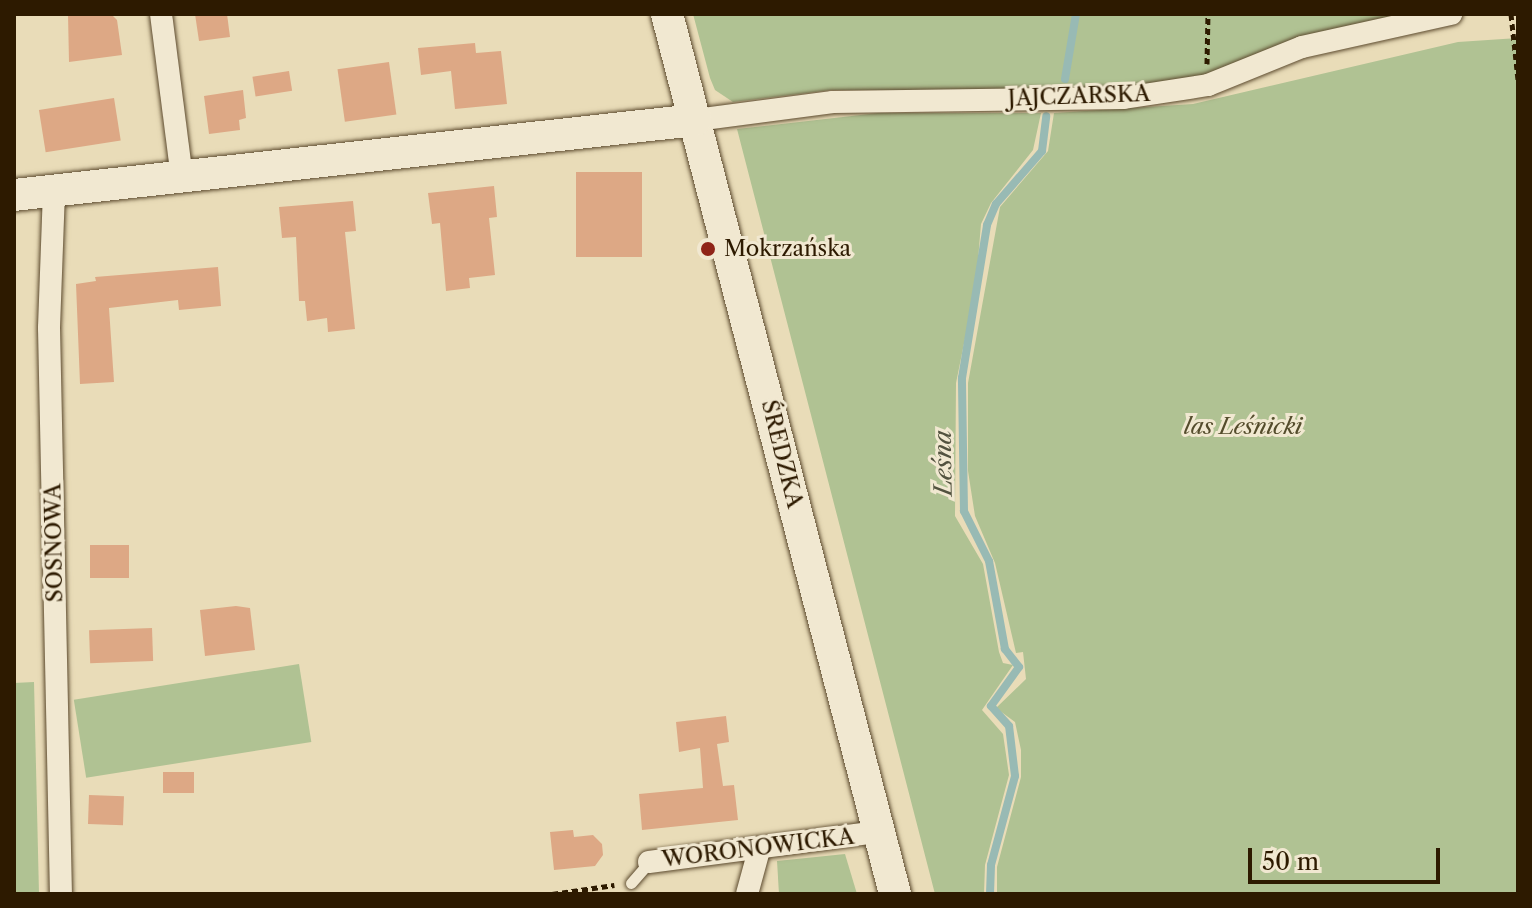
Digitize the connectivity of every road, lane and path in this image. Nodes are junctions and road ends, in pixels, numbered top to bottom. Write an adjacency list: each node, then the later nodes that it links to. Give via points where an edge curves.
1 (161, 14): 9 (street)
2 (667, 14): 8 (main road, ŚREDZKA)
3 (1208, 14): 7 (path)
4 (1451, 14): 7 (street, JAJCZARSKA, via 1302,47)
5 (1511, 14): 6 (path)
6 (1518, 80)
7 (1208, 85): 8 (street, JAJCZARSKA, via 1124,98 833,102)
8 (696, 120): 9 (main road); 12 (main road, ŚREDZKA)
9 (182, 178): 10 (main road)
10 (54, 191): 11 (main road); 16 (street, SOSNOWA, via 49,328)
11 (14, 195)
12 (878, 832): 13 (street, WORONOWICKA); 19 (main road, ŚREDZKA)
13 (759, 850): 14 (street, WORONOWICKA); 18 (street)
14 (649, 862): 15 (lane, WORONOWICKA)
15 (631, 883): 17 (path)
16 (61, 894)
17 (552, 894)
18 (747, 894)
19 (895, 894)

